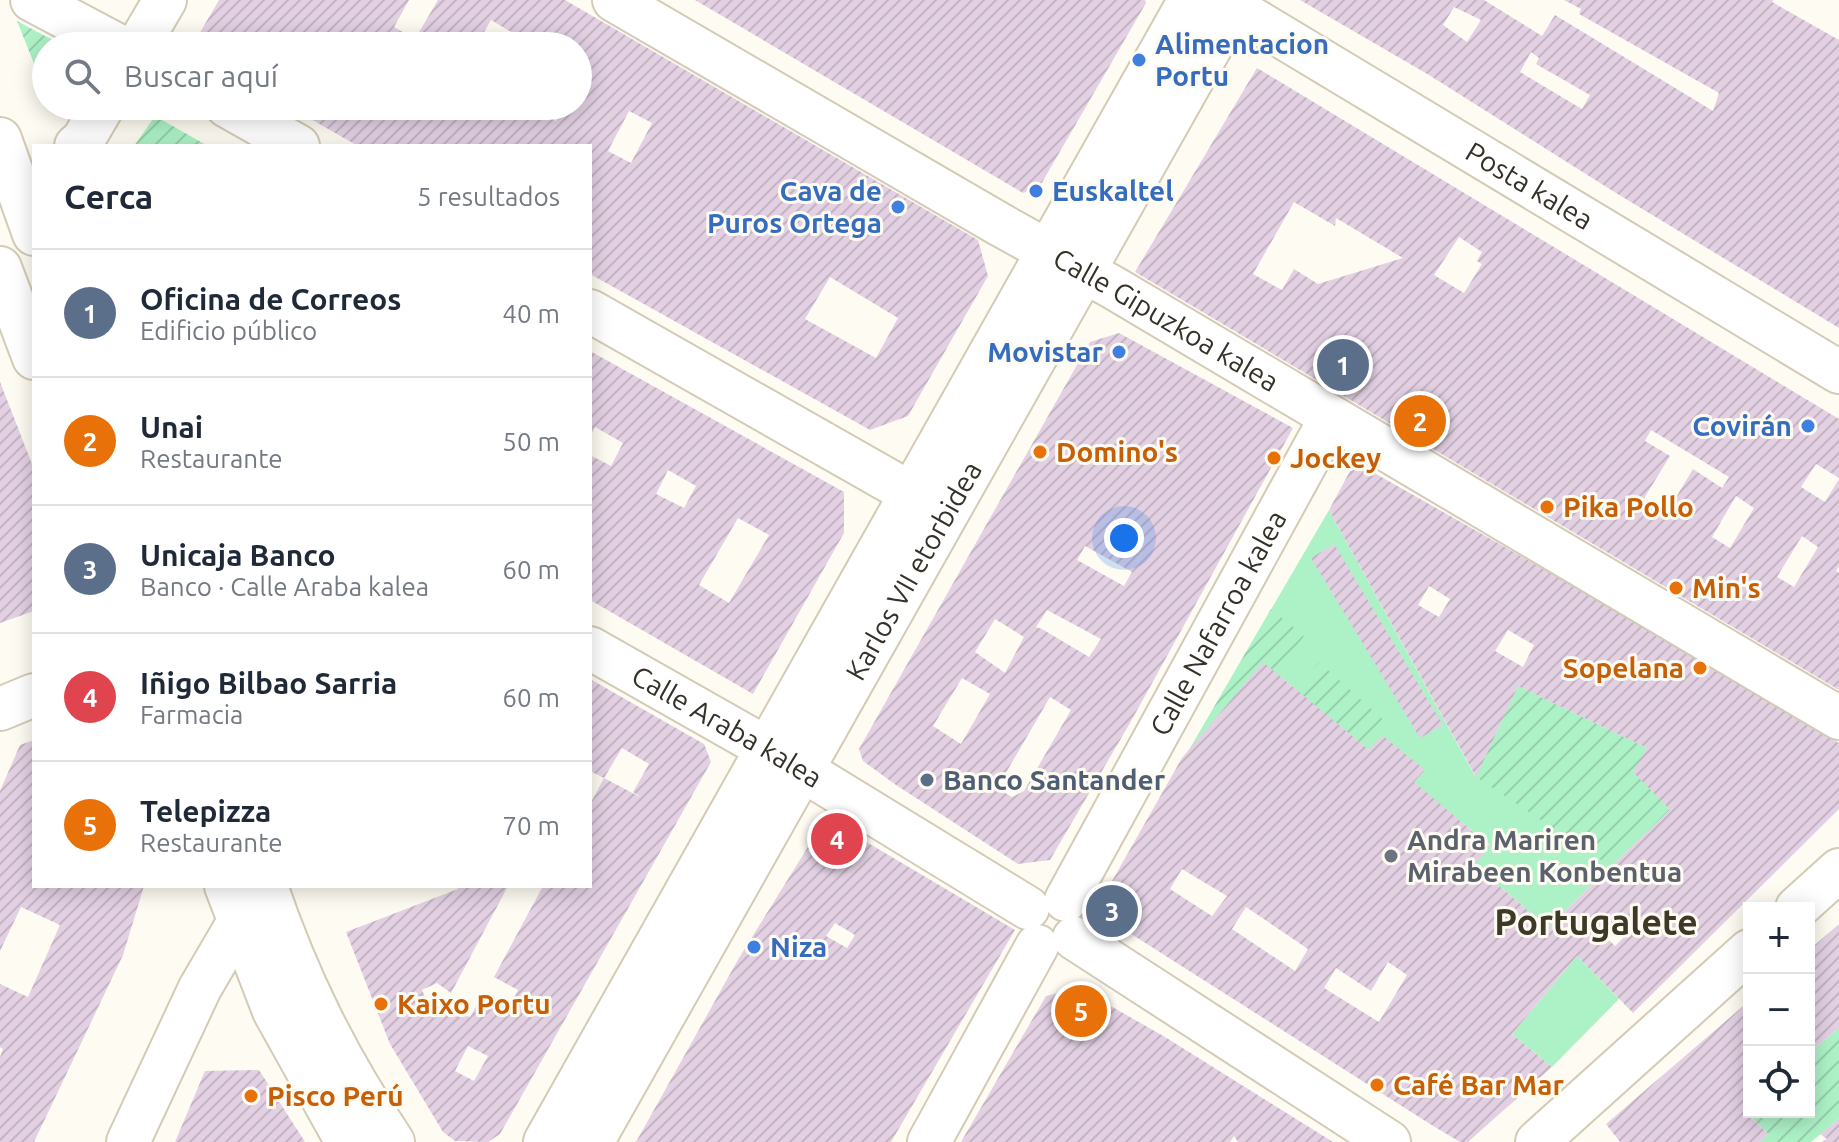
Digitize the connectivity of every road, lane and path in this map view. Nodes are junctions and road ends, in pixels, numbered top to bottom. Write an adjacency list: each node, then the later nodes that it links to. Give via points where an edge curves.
1 (32, 0): 5 (street)
2 (165, 0): 6 (street)
3 (614, 0): 14 (street, Calle Gipuzkoa kalea)
4 (1220, 2): 14 (street, Karlos VII etorbidea); 18 (street, Posta kalea)
5 (93, 32)
6 (146, 32)
7 (95, 120): 10 (street)
8 (252, 120): 11 (street)
9 (0, 139): 12 (street)
10 (78, 144)
11 (294, 144)
12 (16, 179): 13 (street)
13 (32, 228)
14 (1066, 262): 20 (street, Karlos VII etorbidea); 21 (street, Karlos VII etorbidea); 25 (street, Calle Gipuzkoa kalea)
15 (0, 268): 17 (street)
16 (592, 312): 20 (street)
17 (32, 353)
18 (1839, 372)
19 (1323, 432): 30 (street, Calle Nafarroa kalea)
20 (912, 494): 21 (street, via 930,512); 26 (street, Karlos VII etorbidea)
21 (931, 539): 26 (street, Karlos VII etorbidea)
22 (592, 649): 26 (street, Calle Araba kalea)
23 (32, 696): 24 (street)
24 (0, 709)
25 (1839, 718)
26 (785, 759): 30 (street, Calle Araba kalea); 35 (street, Karlos VII etorbidea); 36 (street, Karlos VII etorbidea)
27 (1839, 870): 29 (street)
28 (251, 901): 32 (street, via 200,988); 33 (street, via 274,1011); 34 (street)
29 (1804, 902)
30 (1051, 923): 37 (street, Calle Nafarroa kalea); 38 (street, Calle Araba kalea)
31 (1743, 956): 39 (street)
32 (128, 1142)
33 (347, 1142)
34 (393, 1142)
35 (546, 1142)
36 (591, 1142)
37 (929, 1142)
38 (1389, 1142)
39 (1537, 1142)

